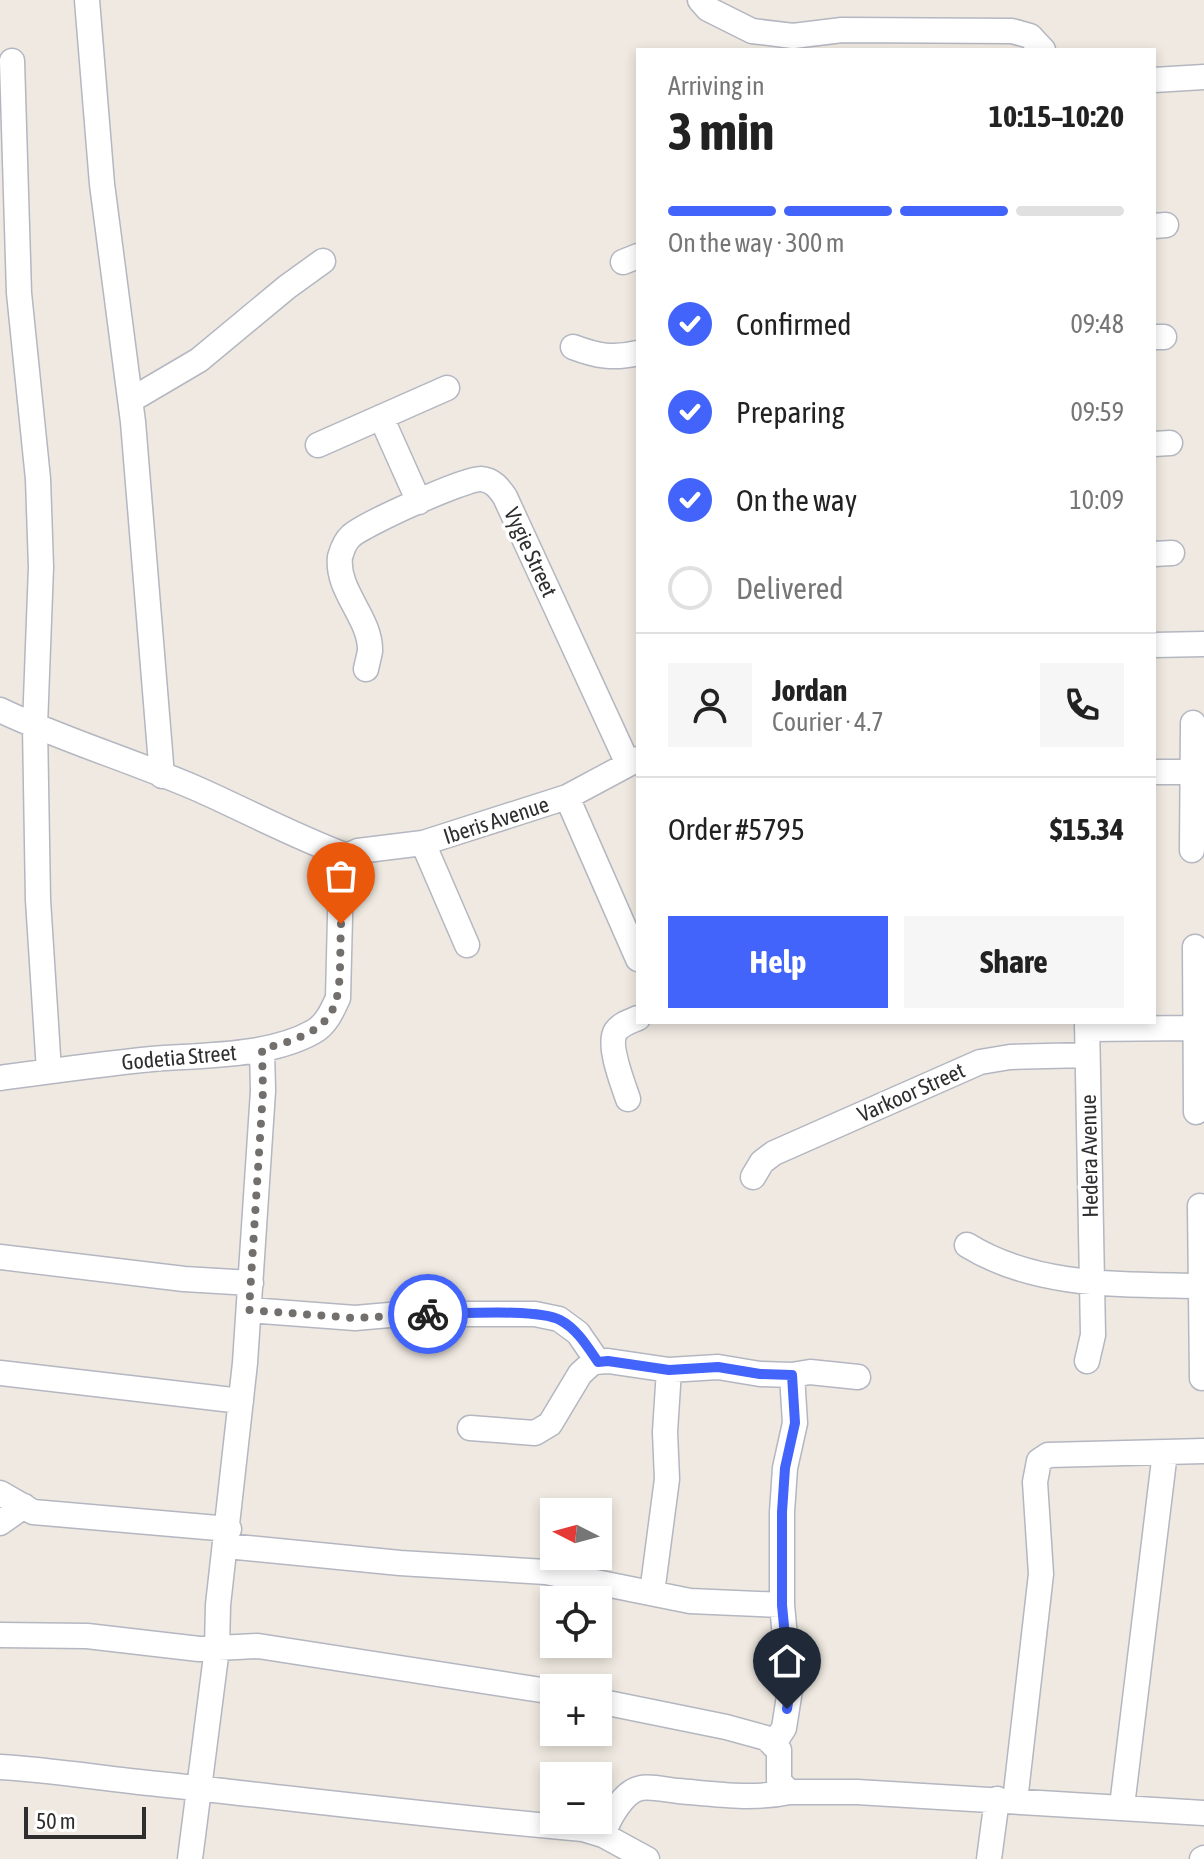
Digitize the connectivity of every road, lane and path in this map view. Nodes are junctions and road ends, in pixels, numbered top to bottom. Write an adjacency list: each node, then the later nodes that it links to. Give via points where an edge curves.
1 (87, 0): 11 (street, via 102,184)
2 (700, 0): 3 (street, via 752,31 793,36 842,30 1012,31 1030,36)
3 (1041, 48)
4 (12, 61): 20 (street, via 19,293 38,479 41,567)
5 (1204, 77): 6 (street)
6 (1156, 80)
7 (323, 261): 11 (street, via 199,360)
8 (573, 347): 9 (street, via 598,356)
9 (636, 354)
10 (447, 388): 12 (street)
11 (131, 400): 24 (street)
12 (381, 417): 13 (street); 14 (street)
13 (318, 445)
14 (419, 502): 17 (street, Vygie Street, via 353,534 341,552 342,577 367,632); 21 (street, Vygie Street, via 472,479 500,488)
15 (1204, 644): 16 (street)
16 (1156, 645)
17 (366, 669)
18 (0, 710): 20 (street)
19 (1193, 723): 23 (street)
20 (35, 726): 24 (street); 37 (street, via 38,900)
21 (633, 762): 25 (street, Iberis Avenue)
22 (1156, 772): 23 (street)
23 (1193, 772): 27 (street)
24 (162, 776): 28 (street)
25 (567, 797): 26 (street, Iberis Avenue); 31 (street)
26 (423, 843): 28 (street, Iberis Avenue); 29 (street)
27 (1192, 850)
28 (347, 856): 35 (street, Godetia Street, via 341,876 338,998 317,1031)
29 (467, 945)
30 (1195, 947): 34 (street)
31 (636, 954)
32 (636, 1019): 39 (street, via 613,1038)
33 (1087, 1025): 34 (street, Hedera Avenue); 36 (street, Hedera Avenue)
34 (1195, 1028): 40 (street)
35 (262, 1049): 37 (street, Godetia Street); 45 (street)
36 (1087, 1055): 41 (street, Varkoor Street, via 980,1062 774,1153); 46 (street, Hedera Avenue)
37 (49, 1071): 38 (street, Godetia Street)
38 (0, 1078)
39 (628, 1099)
40 (1196, 1112)
41 (753, 1177)
42 (1200, 1206): 47 (street)
43 (967, 1245): 46 (street, via 1007,1265)
44 (0, 1257): 45 (street)
45 (251, 1283): 48 (street)
46 (1092, 1284): 47 (street); 49 (street, Hedera Avenue, via 1093,1335)
47 (1201, 1286): 55 (street)
48 (249, 1310): 50 (street, via 355,1318 535,1314 559,1319 578,1333); 56 (street)
49 (1087, 1361)
50 (598, 1362): 51 (street); 57 (street, via 580,1374 550,1424 535,1433)
51 (669, 1370): 53 (street, via 718,1367); 64 (street, via 667,1479)
52 (0, 1373): 56 (street)
53 (792, 1375): 54 (street); 65 (street, via 795,1423 785,1468)
54 (858, 1377)
55 (1202, 1378)
56 (241, 1401): 63 (street)
57 (470, 1428)
58 (1204, 1451): 59 (street)
59 (1165, 1452): 74 (street, via 1048,1455 1039,1461 1035,1482 1041,1574); 75 (street)
60 (0, 1493): 61 (street)
61 (24, 1506): 62 (street); 63 (street, via 33,1512)
62 (0, 1523)
63 (228, 1537): 64 (street, via 400,1563 546,1572); 67 (street)
64 (652, 1593): 65 (street, via 690,1601)
65 (782, 1605): 70 (street, via 790,1690 784,1728)
66 (0, 1635): 67 (street, via 87,1636)
67 (217, 1648): 68 (street, via 258,1646); 72 (street)
68 (540, 1690)
69 (612, 1704): 70 (street, via 726,1727 766,1738)
70 (773, 1745): 73 (street, via 779,1750 779,1781)
71 (0, 1767): 72 (street)
72 (199, 1788): 77 (street); 78 (street)
73 (789, 1792): 74 (street); 77 (street, via 727,1795 640,1788 626,1797)
74 (1006, 1800): 75 (street); 80 (street)
75 (1122, 1806): 76 (street)
76 (1204, 1813)
77 (603, 1835): 79 (street)
78 (190, 1859)
79 (647, 1859)
80 (989, 1859)

